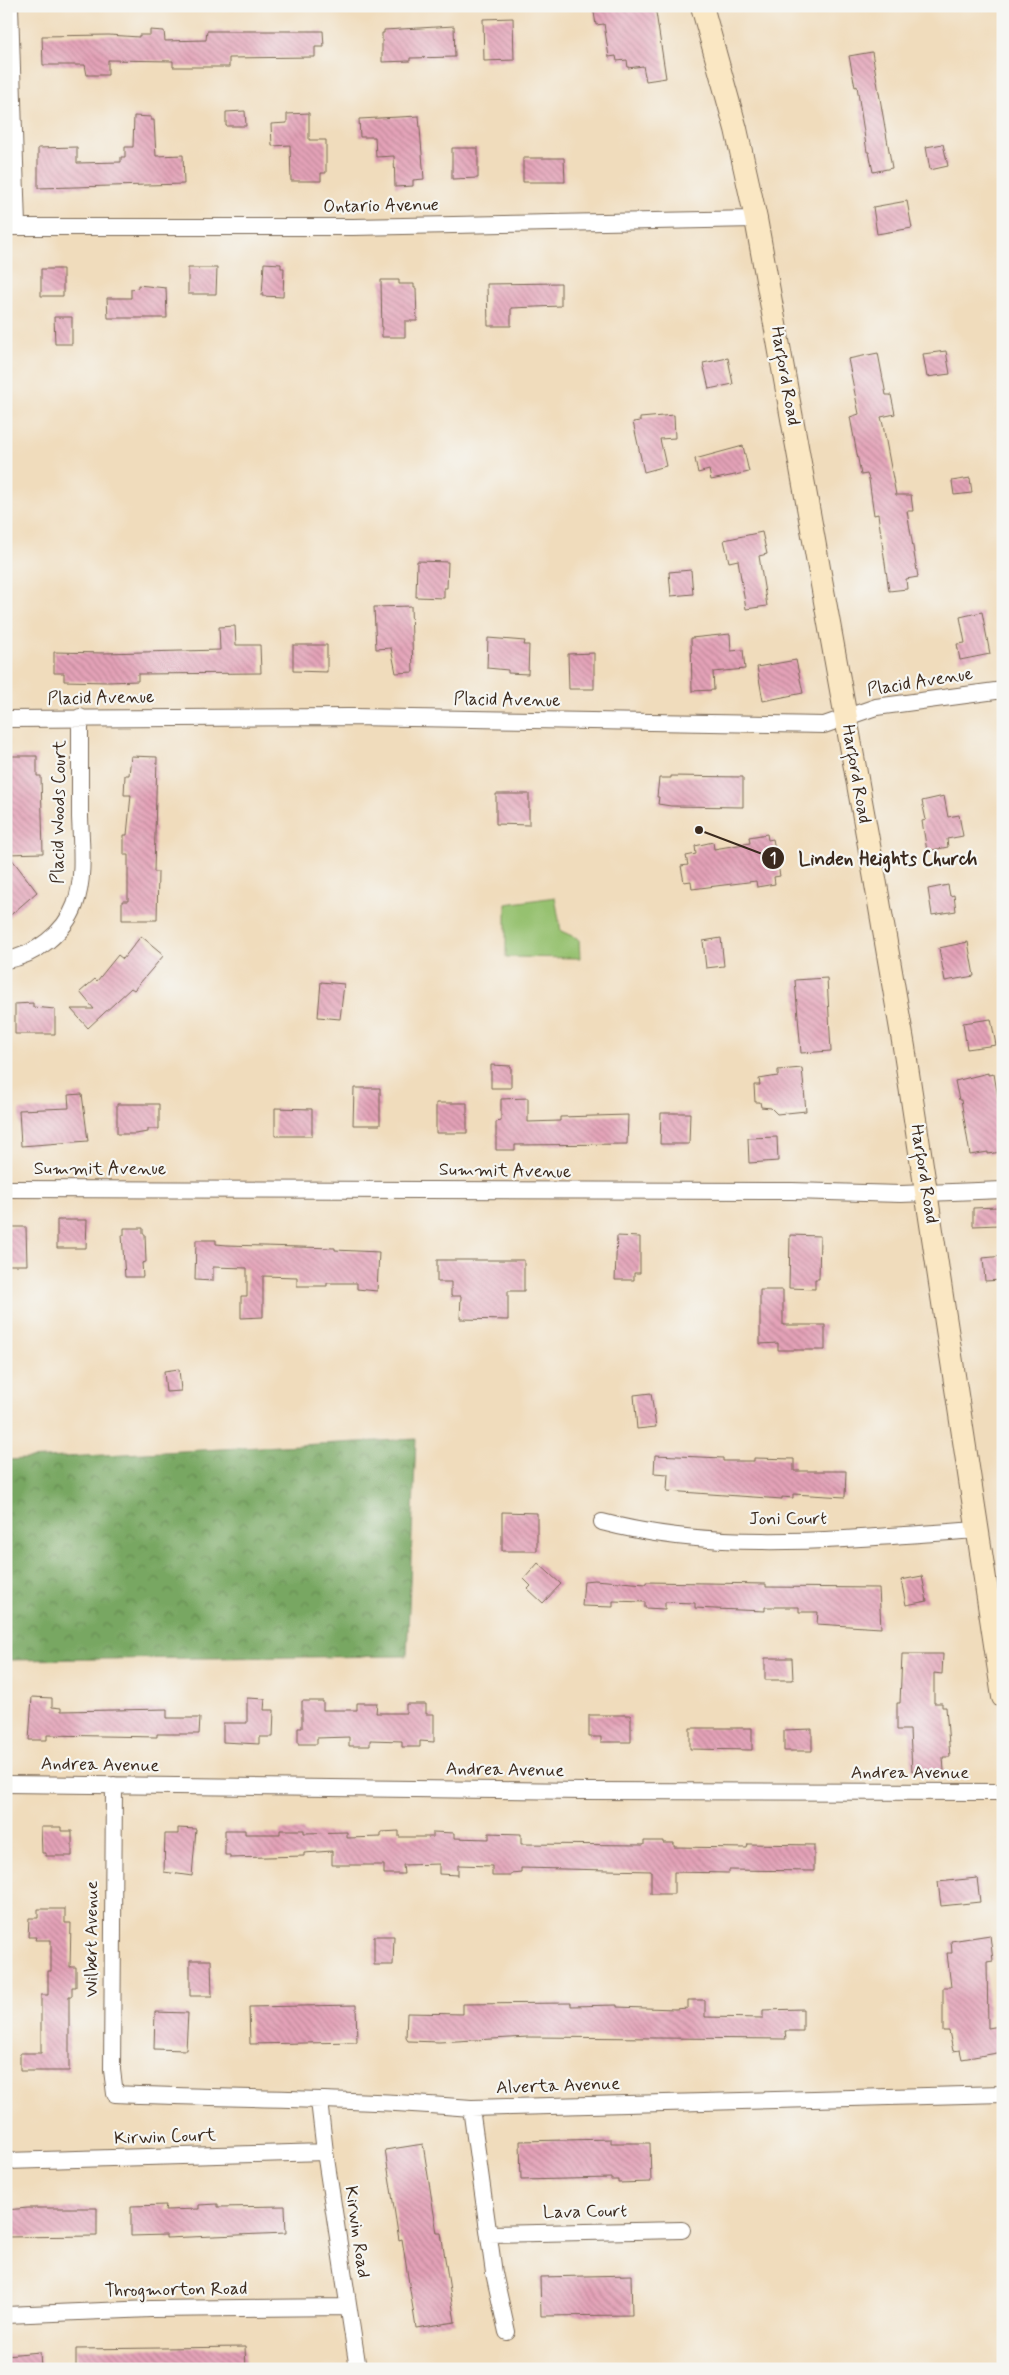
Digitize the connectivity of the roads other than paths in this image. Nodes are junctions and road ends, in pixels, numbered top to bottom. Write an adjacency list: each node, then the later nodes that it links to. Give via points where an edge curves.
1 (10, 6): 4 (street)
2 (702, 6): 3 (main road, Harford Road, via 736,128)
3 (756, 219): 4 (street, Ontario Avenue, via 353,227); 7 (main road, Harford Road)
4 (12, 226)
5 (1003, 690): 7 (street, Placid Avenue, via 876,707)
6 (80, 717): 7 (street, Placid Avenue, via 352,717 759,725 824,725); 8 (street, Placid Avenue); 9 (street, Placid Woods Court, via 81,857 76,903 61,929 28,954)
7 (846, 717): 12 (main road, Harford Road)
8 (6, 719)
9 (6, 960)
10 (6, 1189): 12 (street, Summit Avenue)
11 (1003, 1190): 12 (street, Summit Avenue)
12 (927, 1194): 14 (main road, Harford Road)
13 (602, 1522): 14 (street, Joni Court, via 647,1533 782,1540)
14 (977, 1530): 15 (main road, Harford Road)
15 (1003, 1697)
16 (6, 1784): 17 (street, Andrea Avenue)
17 (114, 1785): 18 (street, Andrea Avenue); 19 (street, Wilbert Avenue, via 112,2070)
18 (1003, 1792)
19 (115, 2094): 21 (street, Alverta Avenue)
20 (1003, 2094): 22 (street, Alverta Avenue)
21 (319, 2101): 22 (street, Alverta Avenue); 23 (street, Kirwin Road)
22 (471, 2108): 26 (street)
23 (325, 2152): 24 (street, Kirwin Court); 27 (street, Kirwin Road)
24 (6, 2161)
25 (682, 2230): 26 (street, Lava Court)
26 (489, 2234): 29 (street)
27 (348, 2307): 28 (street, Throgmorton Road, via 151,2309); 30 (street, Kirwin Road)
28 (6, 2315)
29 (507, 2332)
30 (358, 2369)

